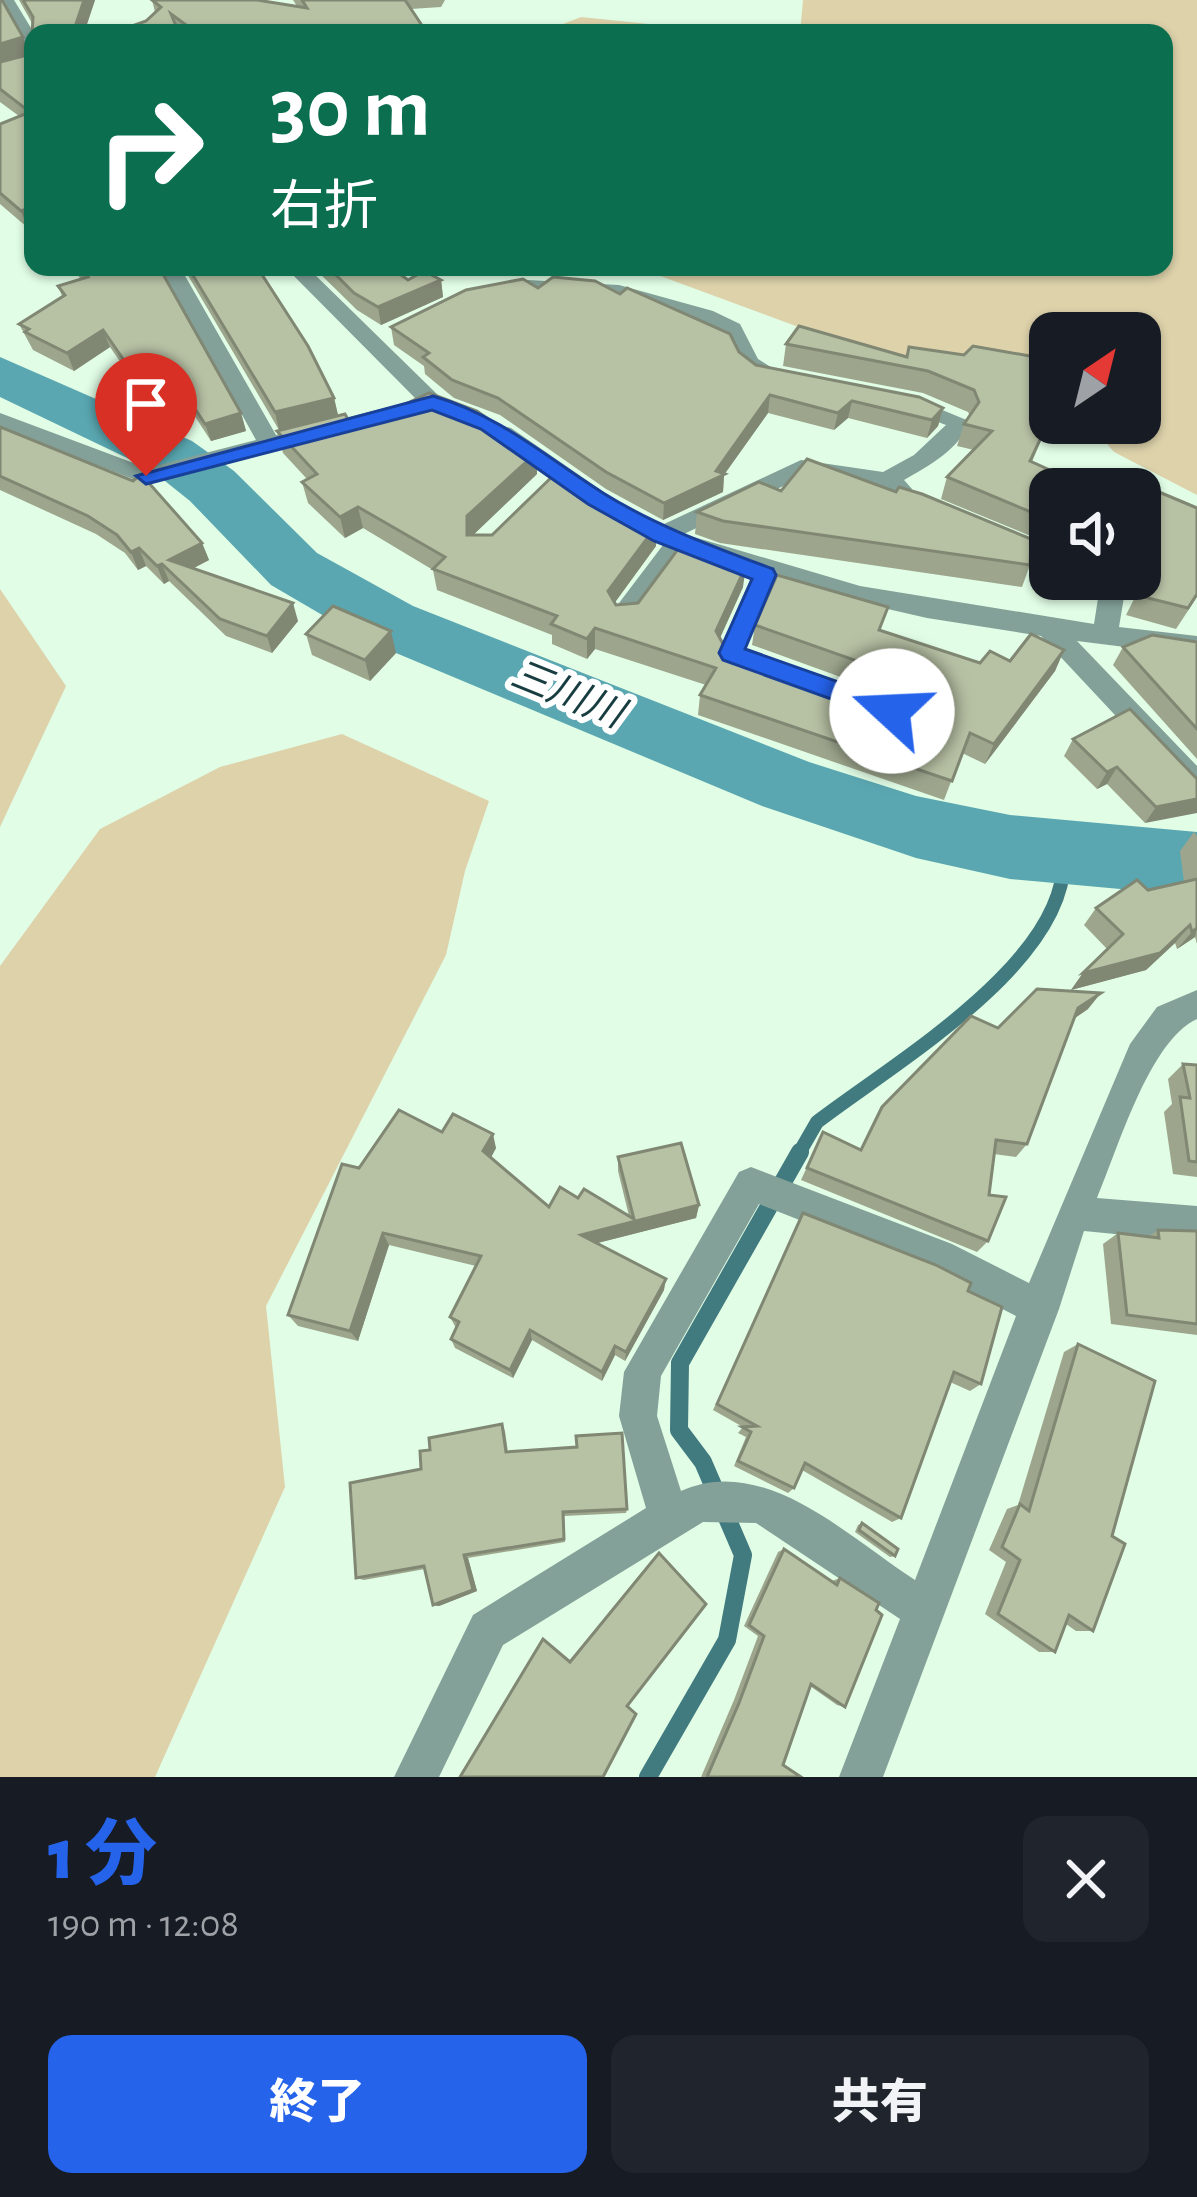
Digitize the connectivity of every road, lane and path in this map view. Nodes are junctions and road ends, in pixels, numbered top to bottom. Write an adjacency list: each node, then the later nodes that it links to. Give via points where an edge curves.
1 (7, 0): 2 (street)
2 (24, 30)
3 (175, 276): 10 (street)
4 (306, 276): 8 (street, via 380,339)
5 (466, 296): 6 (street, via 556,286 665,298 733,328 749,363 763,373)
6 (798, 382)
7 (881, 397): 11 (street, via 958,421 922,460)
8 (433, 403): 10 (street); 14 (street, via 489,424 553,480)
9 (0, 421): 10 (street, via 146,476)
10 (270, 444)
11 (886, 480): 12 (street); 14 (street, via 801,467)
12 (923, 504)
13 (970, 530): 15 (street)
14 (670, 539): 16 (street); 18 (street)
15 (1029, 551)
16 (765, 575): 19 (street); 22 (street, via 731,653)
17 (1111, 600): 20 (street)
18 (626, 614)
19 (1048, 627): 20 (street); 23 (street)
20 (1105, 635): 21 (street)
21 (1197, 646)
22 (792, 675)
23 (1197, 784)
24 (1197, 1004): 25 (street, via 1168,1017 1142,1055)
25 (1073, 1213): 26 (street); 27 (street)
26 (1197, 1224)
27 (1041, 1309): 28 (street, via 939,1257 752,1184 644,1372 638,1415); 29 (street)
28 (685, 1509): 29 (street, via 761,1503); 30 (street, via 488,1630)
29 (922, 1609): 31 (street)
30 (416, 1777)
31 (861, 1777)

